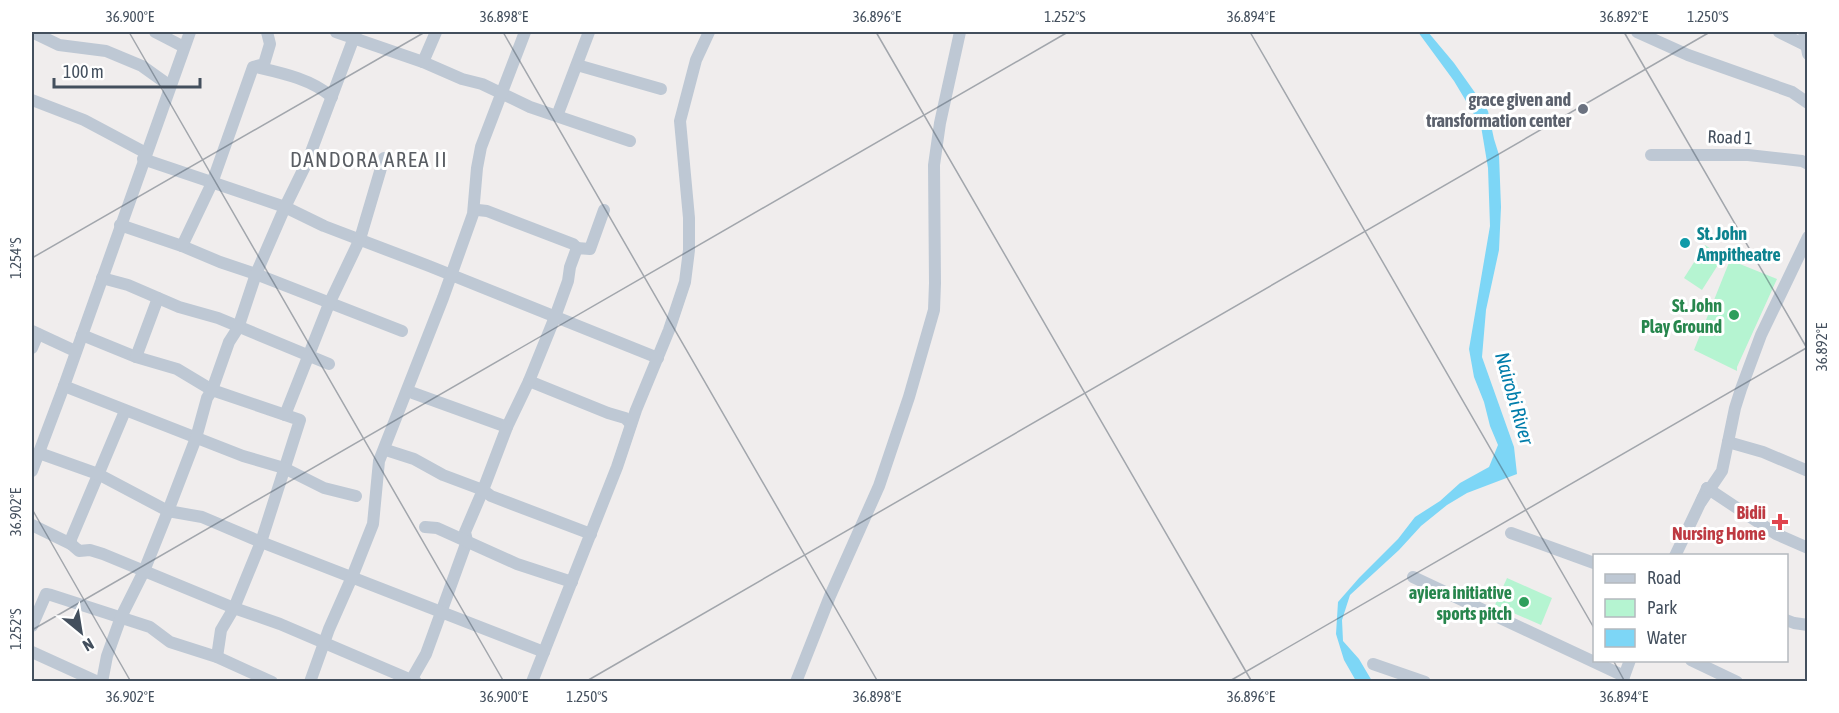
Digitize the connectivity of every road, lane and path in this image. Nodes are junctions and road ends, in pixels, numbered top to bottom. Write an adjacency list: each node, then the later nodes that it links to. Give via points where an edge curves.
1 (32, 32): 21 (street, via 59,45 106,51 142,66)
2 (155, 32): 15 (street)
3 (190, 32): 15 (street)
4 (267, 32): 20 (street, via 270,44 264,64)
5 (336, 32): 14 (street)
6 (436, 32): 18 (street)
7 (525, 32): 23 (street)
8 (589, 32): 19 (street)
9 (960, 32): 111 (street, via 934,165 933,310 879,486)
10 (1637, 32): 26 (street, via 1688,55 1792,92)
11 (1779, 32): 16 (street)
12 (1804, 32): 16 (street)
13 (705, 33): 56 (street, via 680,121 689,218 685,282)
14 (355, 35): 18 (street); 24 (street)
15 (184, 46): 21 (street)
16 (1807, 46): 17 (street)
17 (1808, 54)
18 (423, 62): 23 (street)
19 (577, 65): 22 (street); 27 (street)
20 (253, 67): 24 (street, via 285,73); 33 (street)
21 (170, 86): 30 (street)
22 (660, 89)
23 (501, 93): 27 (street); 43 (street, via 481,147 472,214)
24 (332, 97): 34 (street)
25 (32, 100): 30 (street, via 84,120)
26 (1808, 104)
27 (557, 116): 28 (street)
28 (630, 141)
29 (1651, 155): 32 (street, Road 1, via 1748,155)
30 (145, 156): 33 (street); 37 (street)
31 (384, 158): 39 (street)
32 (1808, 164)
33 (212, 183): 34 (street); 40 (street)
34 (285, 207): 39 (street); 42 (street)
35 (478, 210): 41 (street)
36 (604, 210): 41 (street, via 590,249)
37 (120, 225): 40 (street); 44 (street)
38 (1808, 237): 67 (street, via 1761,335 1735,408)
39 (360, 239): 43 (street); 46 (street)
40 (182, 246): 42 (street)
41 (577, 248): 47 (street)
42 (256, 274): 46 (street); 48 (street)
43 (450, 274): 47 (street); 90 (street, via 379,461 373,524)
44 (102, 278): 45 (street); 51 (street)
45 (158, 298): 48 (street); 55 (street)
46 (329, 304): 49 (street); 54 (street)
47 (555, 317): 56 (street); 58 (street)
48 (238, 328): 54 (street); 60 (street)
49 (402, 331)
50 (35, 332): 52 (street); 53 (street)
51 (82, 335): 53 (street); 55 (street)
52 (32, 348)
53 (75, 351): 59 (street)
54 (308, 354): 57 (street); 63 (street)
55 (136, 357): 60 (street, via 177,369)
56 (658, 358): 64 (street)
57 (329, 364)
58 (529, 381): 64 (street, via 625,418); 65 (street)
59 (64, 386): 62 (street); 69 (street)
60 (212, 390): 63 (street); 66 (street)
61 (413, 393): 65 (street)
62 (126, 411): 66 (street); 73 (street)
63 (285, 415): 70 (street, via 300,420)
64 (631, 424): 81 (street)
65 (507, 427): 75 (street)
66 (196, 438): 70 (street); 77 (street)
67 (1728, 442): 72 (street); 74 (street, via 1722,471 1701,502)
68 (386, 450): 75 (street)
69 (39, 453): 71 (street); 73 (street)
70 (284, 468): 76 (street, via 324,488); 83 (street)
71 (32, 471)
72 (1808, 471)
73 (98, 474): 77 (street); 84 (street)
74 (1707, 489): 85 (street, via 1776,534); 86 (street)
75 (483, 490): 81 (street); 82 (street, via 465,532)
76 (356, 496)
77 (168, 511): 83 (street, via 202,517); 88 (street)
78 (32, 525): 84 (street)
79 (425, 527): 82 (street, via 437,528)
80 (1510, 533): 87 (street)
81 (591, 534): 91 (street)
82 (467, 542): 91 (street); 93 (street)
83 (261, 543): 90 (street); 92 (street)
84 (71, 544): 88 (street, via 79,551 90,550)
85 (1808, 548)
86 (1679, 553)
87 (1593, 563)
88 (144, 571): 92 (street); 94 (street)
89 (1413, 577): 105 (street)
90 (352, 578): 93 (street); 98 (street)
91 (572, 582): 100 (street)
92 (234, 608): 98 (street); 101 (street, via 221,630)
93 (441, 611): 100 (street); 109 (street)
94 (121, 616): 97 (street, via 46,594); 101 (street, via 150,627 170,642); 106 (street)
95 (1788, 621): 96 (street)
96 (1808, 625)
97 (32, 626)
98 (323, 643): 108 (street); 109 (street)
99 (32, 652): 106 (street)
100 (544, 652): 110 (street)
101 (217, 657): 107 (street)
102 (1629, 662): 105 (street)
103 (1695, 662): 113 (street)
104 (1373, 664): 112 (street)
105 (1623, 679)
106 (100, 681)
107 (272, 681)
108 (310, 681)
109 (412, 681)
110 (532, 681)
111 (796, 681)
112 (1425, 681)
113 (1737, 681)

